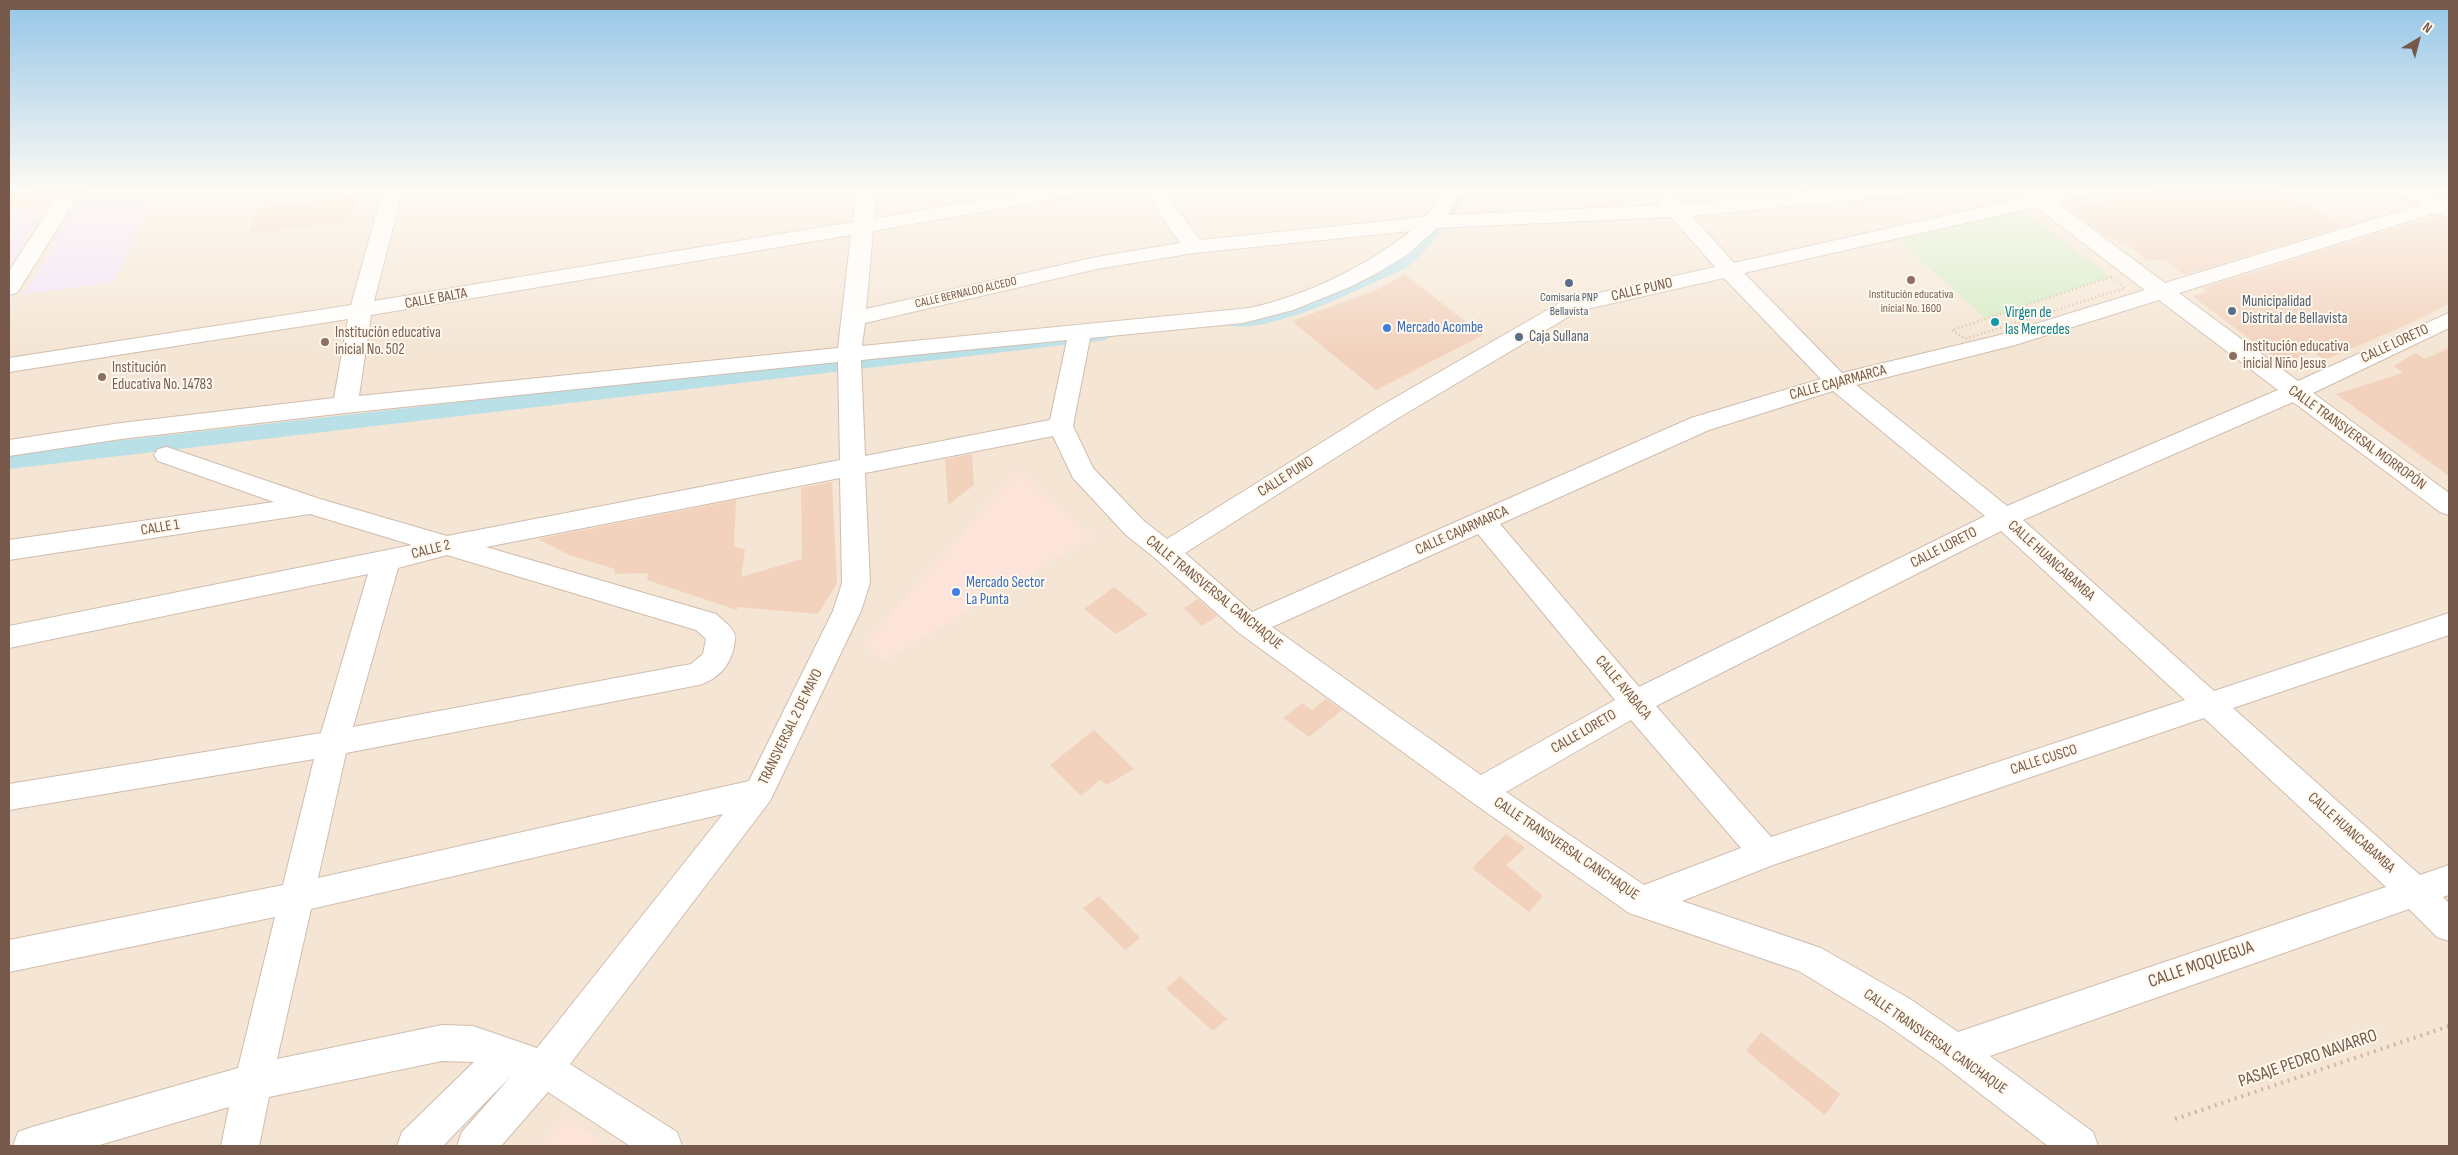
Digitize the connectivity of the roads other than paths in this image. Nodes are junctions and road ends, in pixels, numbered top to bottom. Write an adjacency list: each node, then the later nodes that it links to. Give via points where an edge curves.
1 (39, 243): 14 (street)
2 (379, 243): 16 (street)
3 (773, 243): 16 (street, CALLE BALTA)
4 (861, 243): 17 (street, TRANSVERSAL 2 DE MAYO)
5 (1191, 243): 12 (street)
6 (1233, 243): 12 (street, CALLE BERNALDO ALCEDO)
7 (1408, 243): 19 (street, via 1386,260 1334,287 1261,313)
8 (1705, 243): 13 (street, CALLE HUANCABAMBA)
9 (1839, 243): 13 (street, CALLE PUNO)
10 (2097, 243): 15 (street, CALLE TRANSVERSAL MORROPÓN)
11 (2326, 243): 15 (street, CALLE CAJARMARCA)
12 (1194, 247): 17 (street, CALLE BERNALDO ALCEDO, via 1097,263)
13 (1730, 270): 22 (street, CALLE HUANCABAMBA); 35 (street, CALLE PUNO, via 1571,306 1386,414)
14 (9, 288)
15 (2164, 292): 22 (street, CALLE CAJARMARCA, via 2007,340); 23 (street, CALLE TRANSVERSAL MORROPÓN)
16 (360, 312): 21 (street, CALLE BALTA); 24 (street)
17 (854, 319): 20 (street, TRANSVERSAL 2 DE MAYO)
18 (2449, 320): 23 (street, CALLE LORETO)
19 (1080, 333): 20 (street); 25 (street)
20 (849, 362): 24 (street); 28 (street, TRANSVERSAL 2 DE MAYO)
21 (9, 365)
22 (1837, 382): 31 (street, CALLE HUANCABAMBA); 32 (street, CALLE CAJARMARCA, via 1700,424)
23 (2295, 392): 30 (street, CALLE TRANSVERSAL MORROPÓN); 31 (street, CALLE LORETO)
24 (345, 405): 26 (street, via 121,431)
25 (1061, 426): 28 (street, CALLE 2); 35 (street, CALLE TRANSVERSAL CANCHAQUE, via 1082,472 1135,528)
26 (9, 448)
27 (168, 455): 29 (street)
28 (853, 465): 33 (street, CALLE 2); 44 (street, TRANSVERSAL 2 DE MAYO, via 856,583 847,611)
29 (311, 505): 33 (street); 34 (street, CALLE 1)
30 (2449, 506)
31 (2004, 518): 40 (street, CALLE LORETO); 41 (street, CALLE HUANCABAMBA)
32 (1483, 522): 38 (street, CALLE CAJARMARCA); 40 (street, CALLE AYABACA)
33 (448, 545): 36 (street, CALLE 2); 42 (street, via 706,622 721,636 717,659 699,674)
34 (9, 550)
35 (1166, 552): 38 (street, CALLE TRANSVERSAL CANCHAQUE)
36 (386, 561): 39 (street, CALLE 2); 42 (street)
37 (2449, 624): 41 (street, CALLE CUSCO)
38 (1249, 626): 43 (street, CALLE TRANSVERSAL CANCHAQUE)
39 (9, 637)
40 (1635, 703): 43 (street, CALLE LORETO); 46 (street, CALLE AYABACA)
41 (2210, 705): 46 (street, CALLE CUSCO); 48 (street, CALLE HUANCABAMBA)
42 (333, 743): 45 (street); 49 (street)
43 (1480, 791): 50 (street, CALLE TRANSVERSAL CANCHAQUE)
44 (759, 792): 49 (street); 55 (street, TRANSVERSAL 2 DE MAYO)
45 (9, 797)
46 (1765, 853): 50 (street, CALLE CUSCO)
47 (2449, 880): 48 (street, CALLE MOQUEGUA)
48 (2414, 891): 51 (street, CALLE HUANCABAMBA); 53 (street, CALLE MOQUEGUA)
49 (295, 898): 52 (street); 56 (street)
50 (1641, 902): 53 (street, CALLE TRANSVERSAL CANCHAQUE, via 1809,959 1896,1011)
51 (2449, 926)
52 (9, 956)
53 (1954, 1051): 62 (street, CALLE TRANSVERSAL CANCHAQUE)
54 (506, 1056): 55 (street); 56 (street, via 473,1044 442,1043); 59 (street)
55 (544, 1068): 60 (street, TRANSVERSAL 2 DE MAYO); 61 (street)
56 (253, 1082): 57 (street); 58 (street)
57 (32, 1146)
58 (240, 1146)
59 (416, 1146)
60 (476, 1146)
61 (663, 1146)
62 (2079, 1146)

